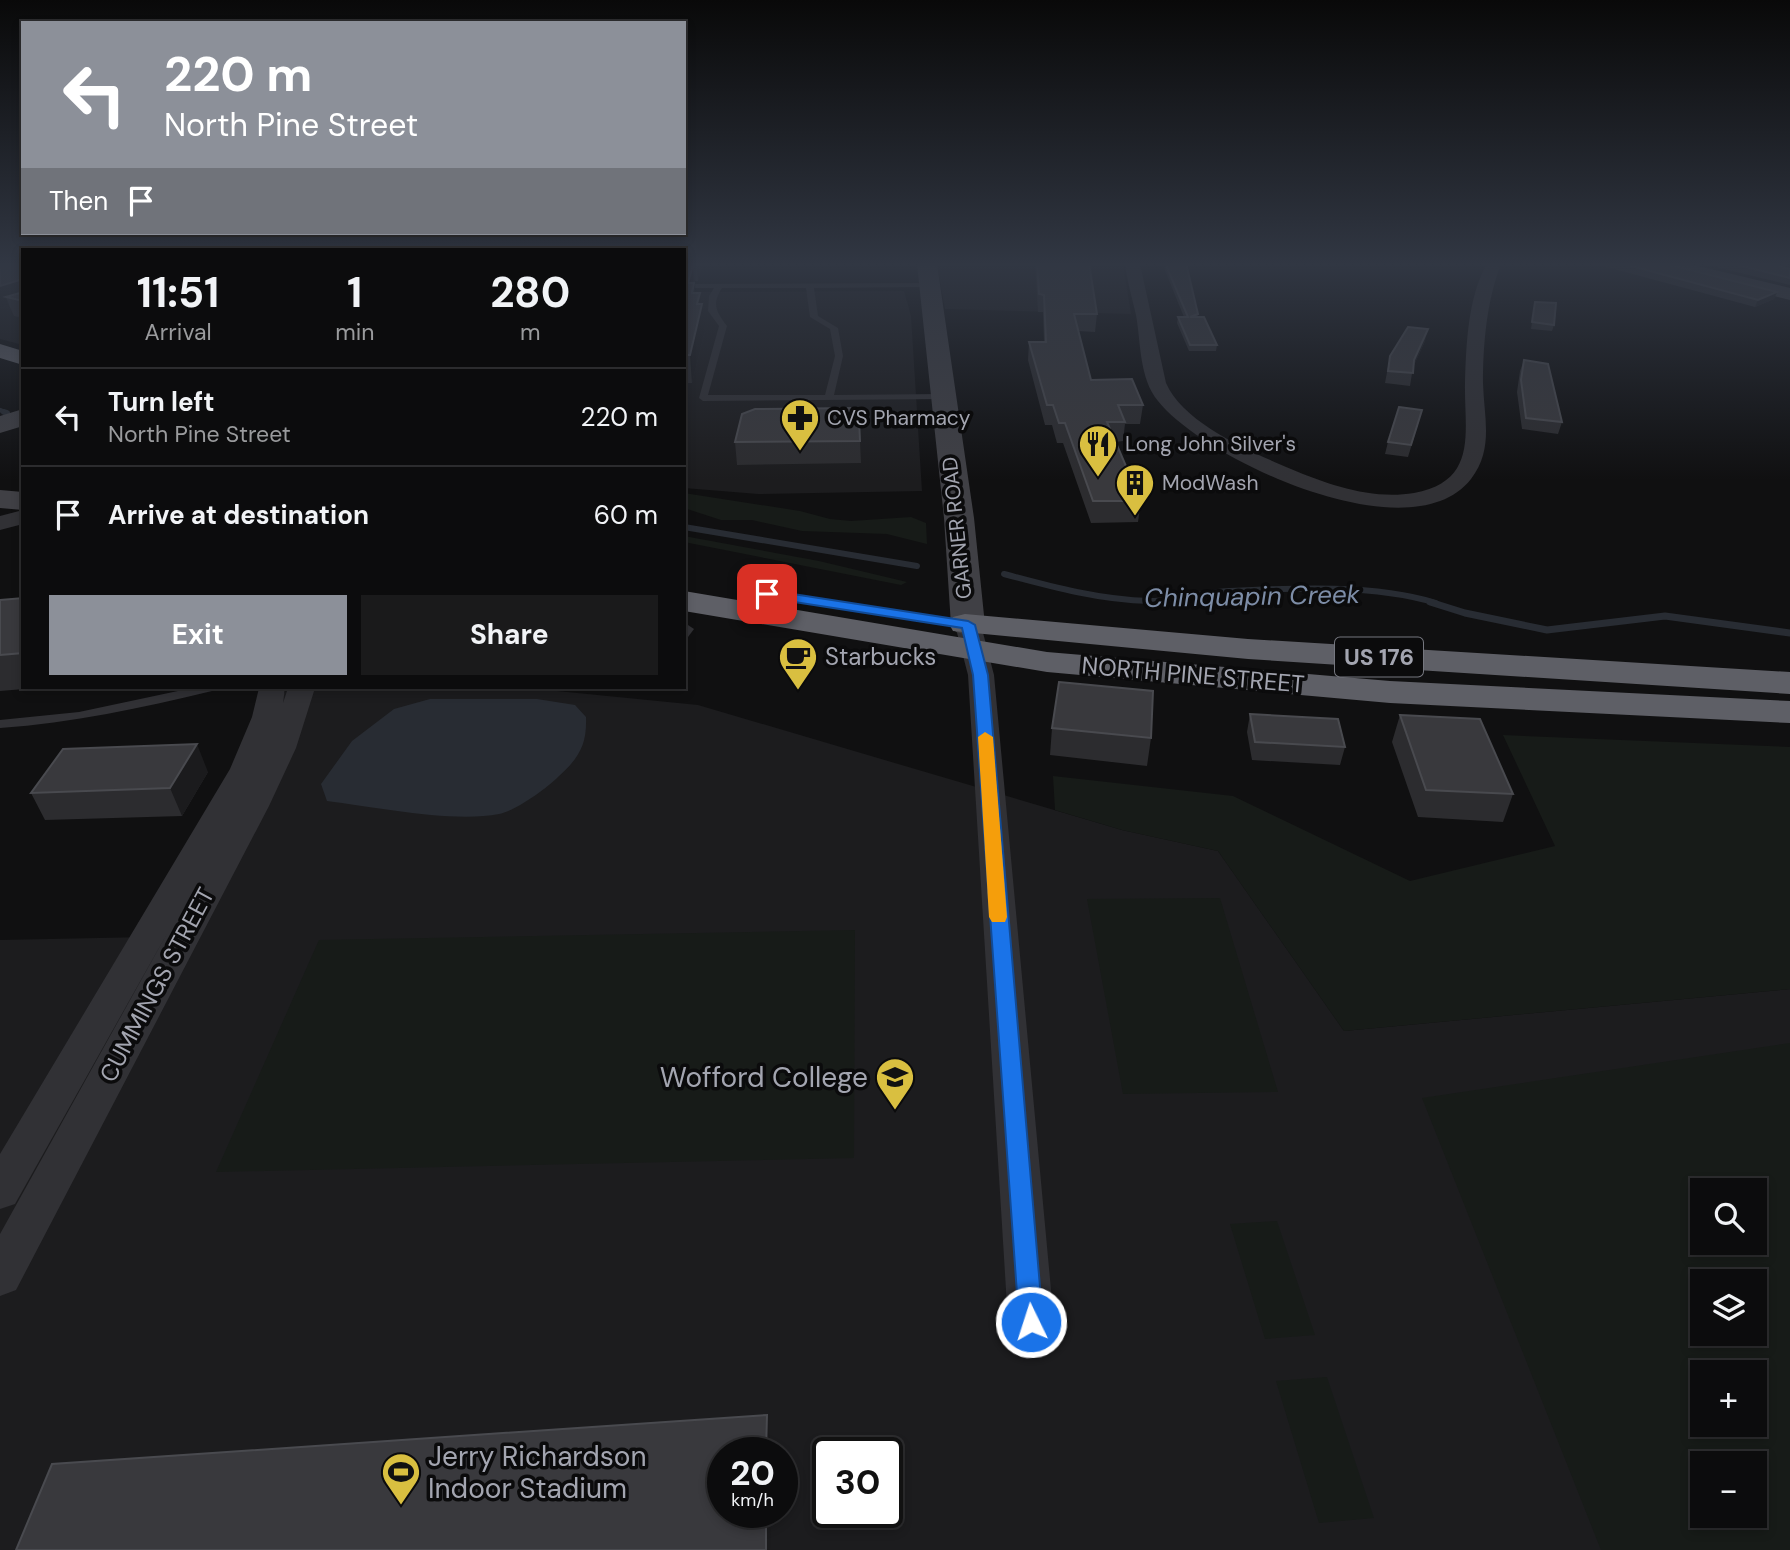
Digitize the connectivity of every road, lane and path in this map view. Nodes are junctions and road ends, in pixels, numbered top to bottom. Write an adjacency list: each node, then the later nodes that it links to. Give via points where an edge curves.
1 (720, 336): 10 (lane, via 703,398)
2 (835, 336): 10 (lane, via 839,356)
3 (936, 336): 11 (street, GARNER ROAD)
4 (1147, 336): 5 (street, via 1156,382 1172,408 1206,435 1257,461 1348,496 1386,502 1432,494 1453,484 1469,467 1476,431)
5 (1478, 336)
6 (0, 351): 7 (highway)
7 (21, 357)
8 (0, 364): 9 (highway)
9 (21, 370)
10 (828, 397): 11 (lane)
11 (943, 397): 26 (street, GARNER ROAD)
12 (21, 418): 13 (street)
13 (0, 425)
14 (21, 431): 15 (street)
15 (0, 437)
16 (0, 499): 17 (street)
17 (21, 501)
18 (0, 514): 19 (street)
19 (21, 516)
20 (21, 517): 21 (street)
21 (0, 523)
22 (0, 532): 23 (street)
23 (21, 537)
24 (686, 578): 26 (highway, NORTH PINE STREET / US 176, via 831,605)
25 (686, 621): 26 (highway, NORTH PINE STREET / US 176)
26 (971, 638): 27 (highway, NORTH PINE STREET / US 176, via 1235,648); 31 (highway, NORTH PINE STREET / US 176, via 1047,662 1233,680); 35 (street, via 981,675)
27 (1790, 683)
28 (203, 689): 32 (lane, via 89,716)
29 (272, 689): 33 (street, CUMMINGS STREET, via 245,769)
30 (301, 689): 34 (street, CUMMINGS STREET, via 277,756 244,822)
31 (1790, 712)
32 (0, 724)
33 (0, 1191)
34 (0, 1276)
35 (1031, 1322)

